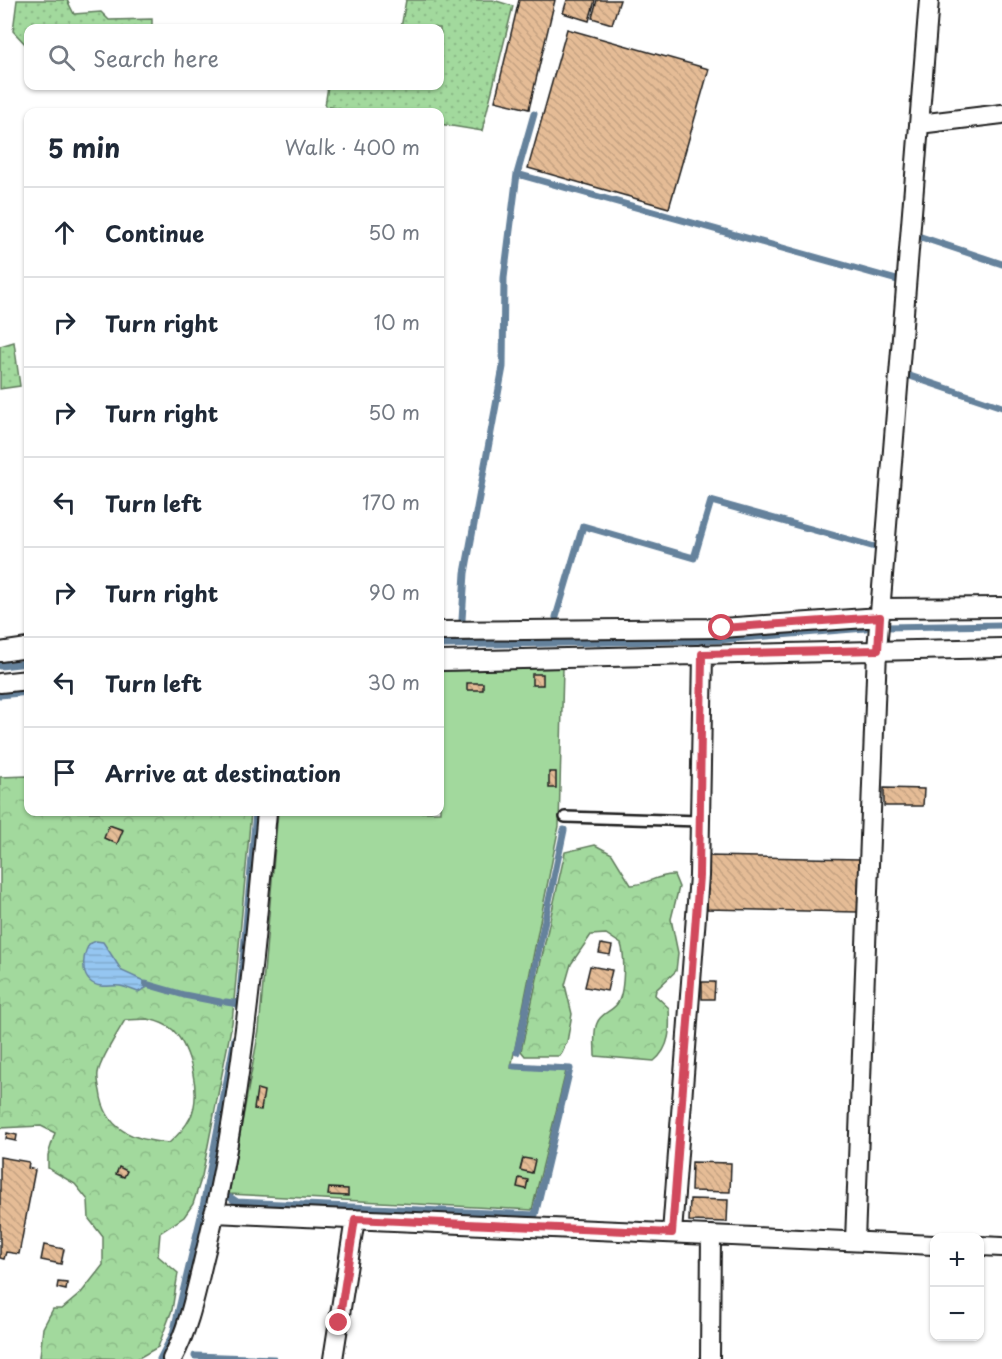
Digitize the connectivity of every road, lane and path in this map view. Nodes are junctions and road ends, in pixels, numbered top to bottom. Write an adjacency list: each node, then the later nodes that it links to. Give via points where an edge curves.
1 (929, 0): 3 (street)
2 (1002, 114): 3 (street)
3 (919, 124): 5 (street)
4 (1002, 607): 5 (street)
5 (880, 613): 6 (street, via 722,628); 9 (street)
6 (444, 631)
7 (1002, 648): 9 (street)
8 (24, 649): 10 (street)
9 (878, 650): 11 (street); 22 (street)
10 (0, 652)
11 (702, 654): 12 (street); 17 (street)
12 (444, 661)
13 (24, 680): 14 (street)
14 (0, 682)
15 (267, 816): 18 (street, via 247,1030)
16 (565, 817): 17 (lane)
17 (700, 821): 20 (street)
18 (214, 1213): 19 (street); 26 (street, via 184,1337)
19 (355, 1219): 20 (street); 27 (street)
20 (672, 1233): 21 (street)
21 (711, 1235): 22 (street); 28 (street)
22 (855, 1241): 23 (street)
23 (930, 1245)
24 (984, 1246): 25 (street)
25 (1002, 1247)
26 (172, 1359)
27 (333, 1359)
28 (710, 1359)

